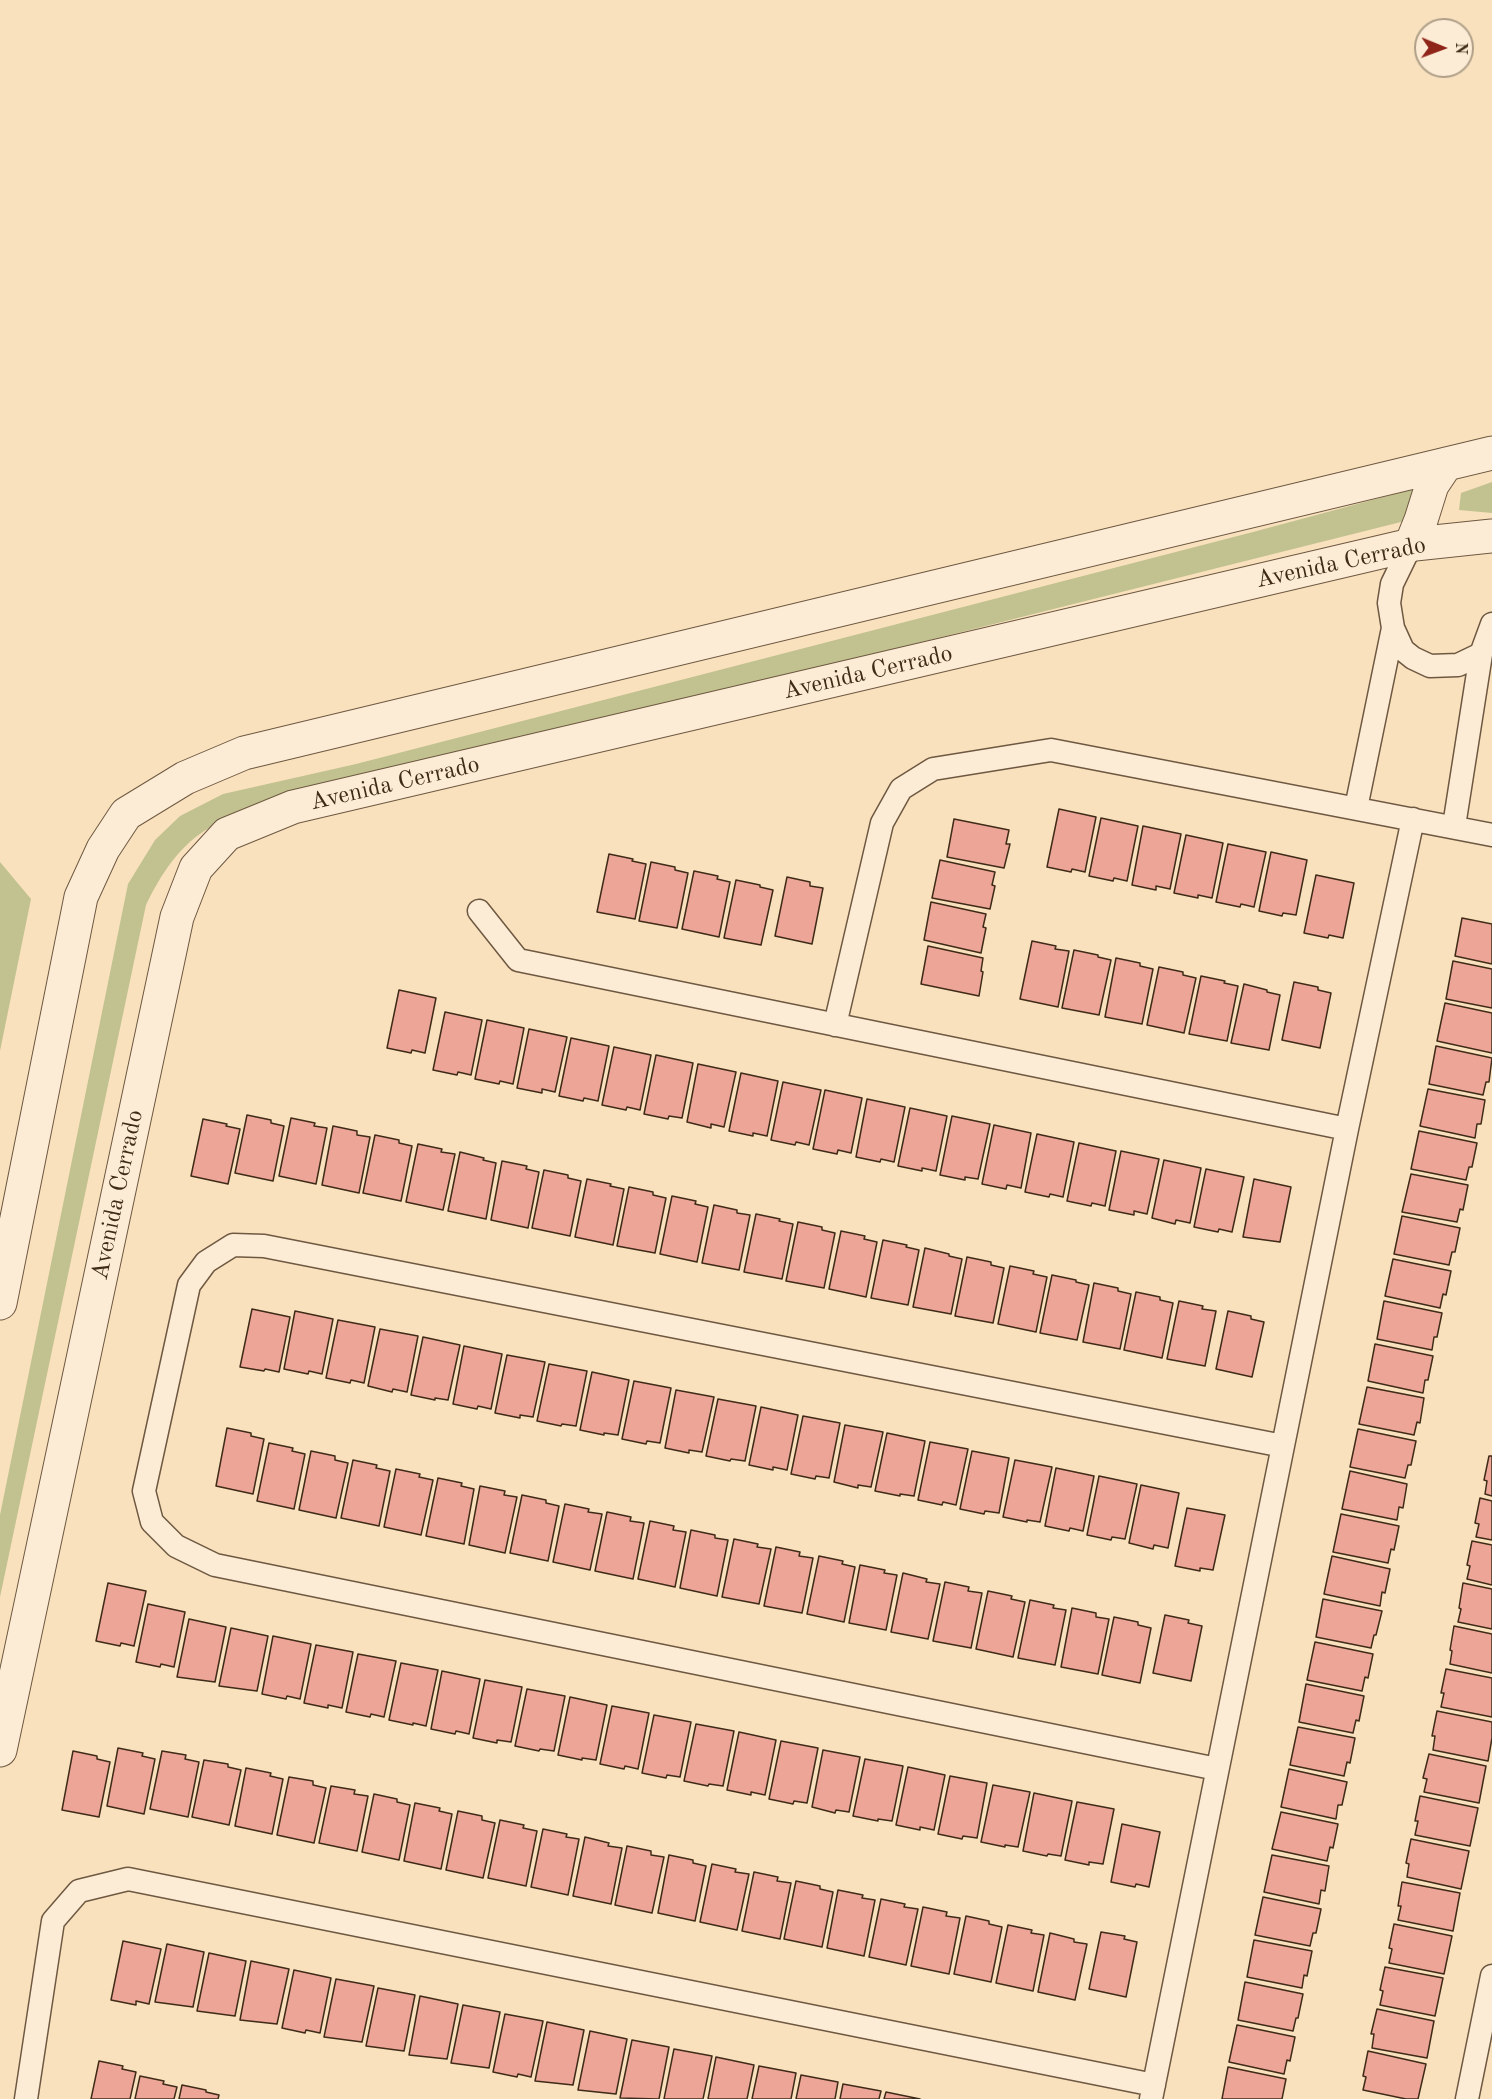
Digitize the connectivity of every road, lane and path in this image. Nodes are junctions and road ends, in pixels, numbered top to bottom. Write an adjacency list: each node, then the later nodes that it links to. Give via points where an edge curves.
1 (1492, 453): 2 (street)
2 (1446, 464): 4 (street, via 1432,485); 15 (street, via 244,753 185,778 126,814 103,849 81,897)
3 (1492, 536): 4 (street, Avenida Cerrado)
4 (1410, 545): 6 (lane, via 1392,584 1389,603); 17 (street, Avenida Cerrado, via 292,807 228,834 196,868 177,917)
5 (1492, 624): 7 (lane)
6 (1393, 628): 7 (lane, via 1402,651 1430,666 1458,665); 8 (lane)
7 (1481, 654): 10 (lane)
8 (1356, 808): 9 (lane); 13 (lane, via 1051,750 933,769 901,789 882,823)
9 (1413, 819): 10 (lane); 14 (lane)
10 (1454, 826): 11 (lane)
11 (1492, 835)
12 (479, 910): 13 (lane, via 518,960)
13 (836, 1025): 14 (lane)
14 (1347, 1129): 16 (lane)
15 (0, 1304)
16 (1283, 1446): 18 (lane); 18 (lane, via 264,1246 233,1245 206,1262 189,1285 144,1491 152,1522 176,1546 215,1565)
17 (0, 1750)
18 (1217, 1769): 20 (lane)
19 (1492, 1976): 22 (lane)
20 (1152, 2092): 21 (lane, via 128,1879 79,1890 53,1921)
21 (26, 2099)
22 (1467, 2099)

